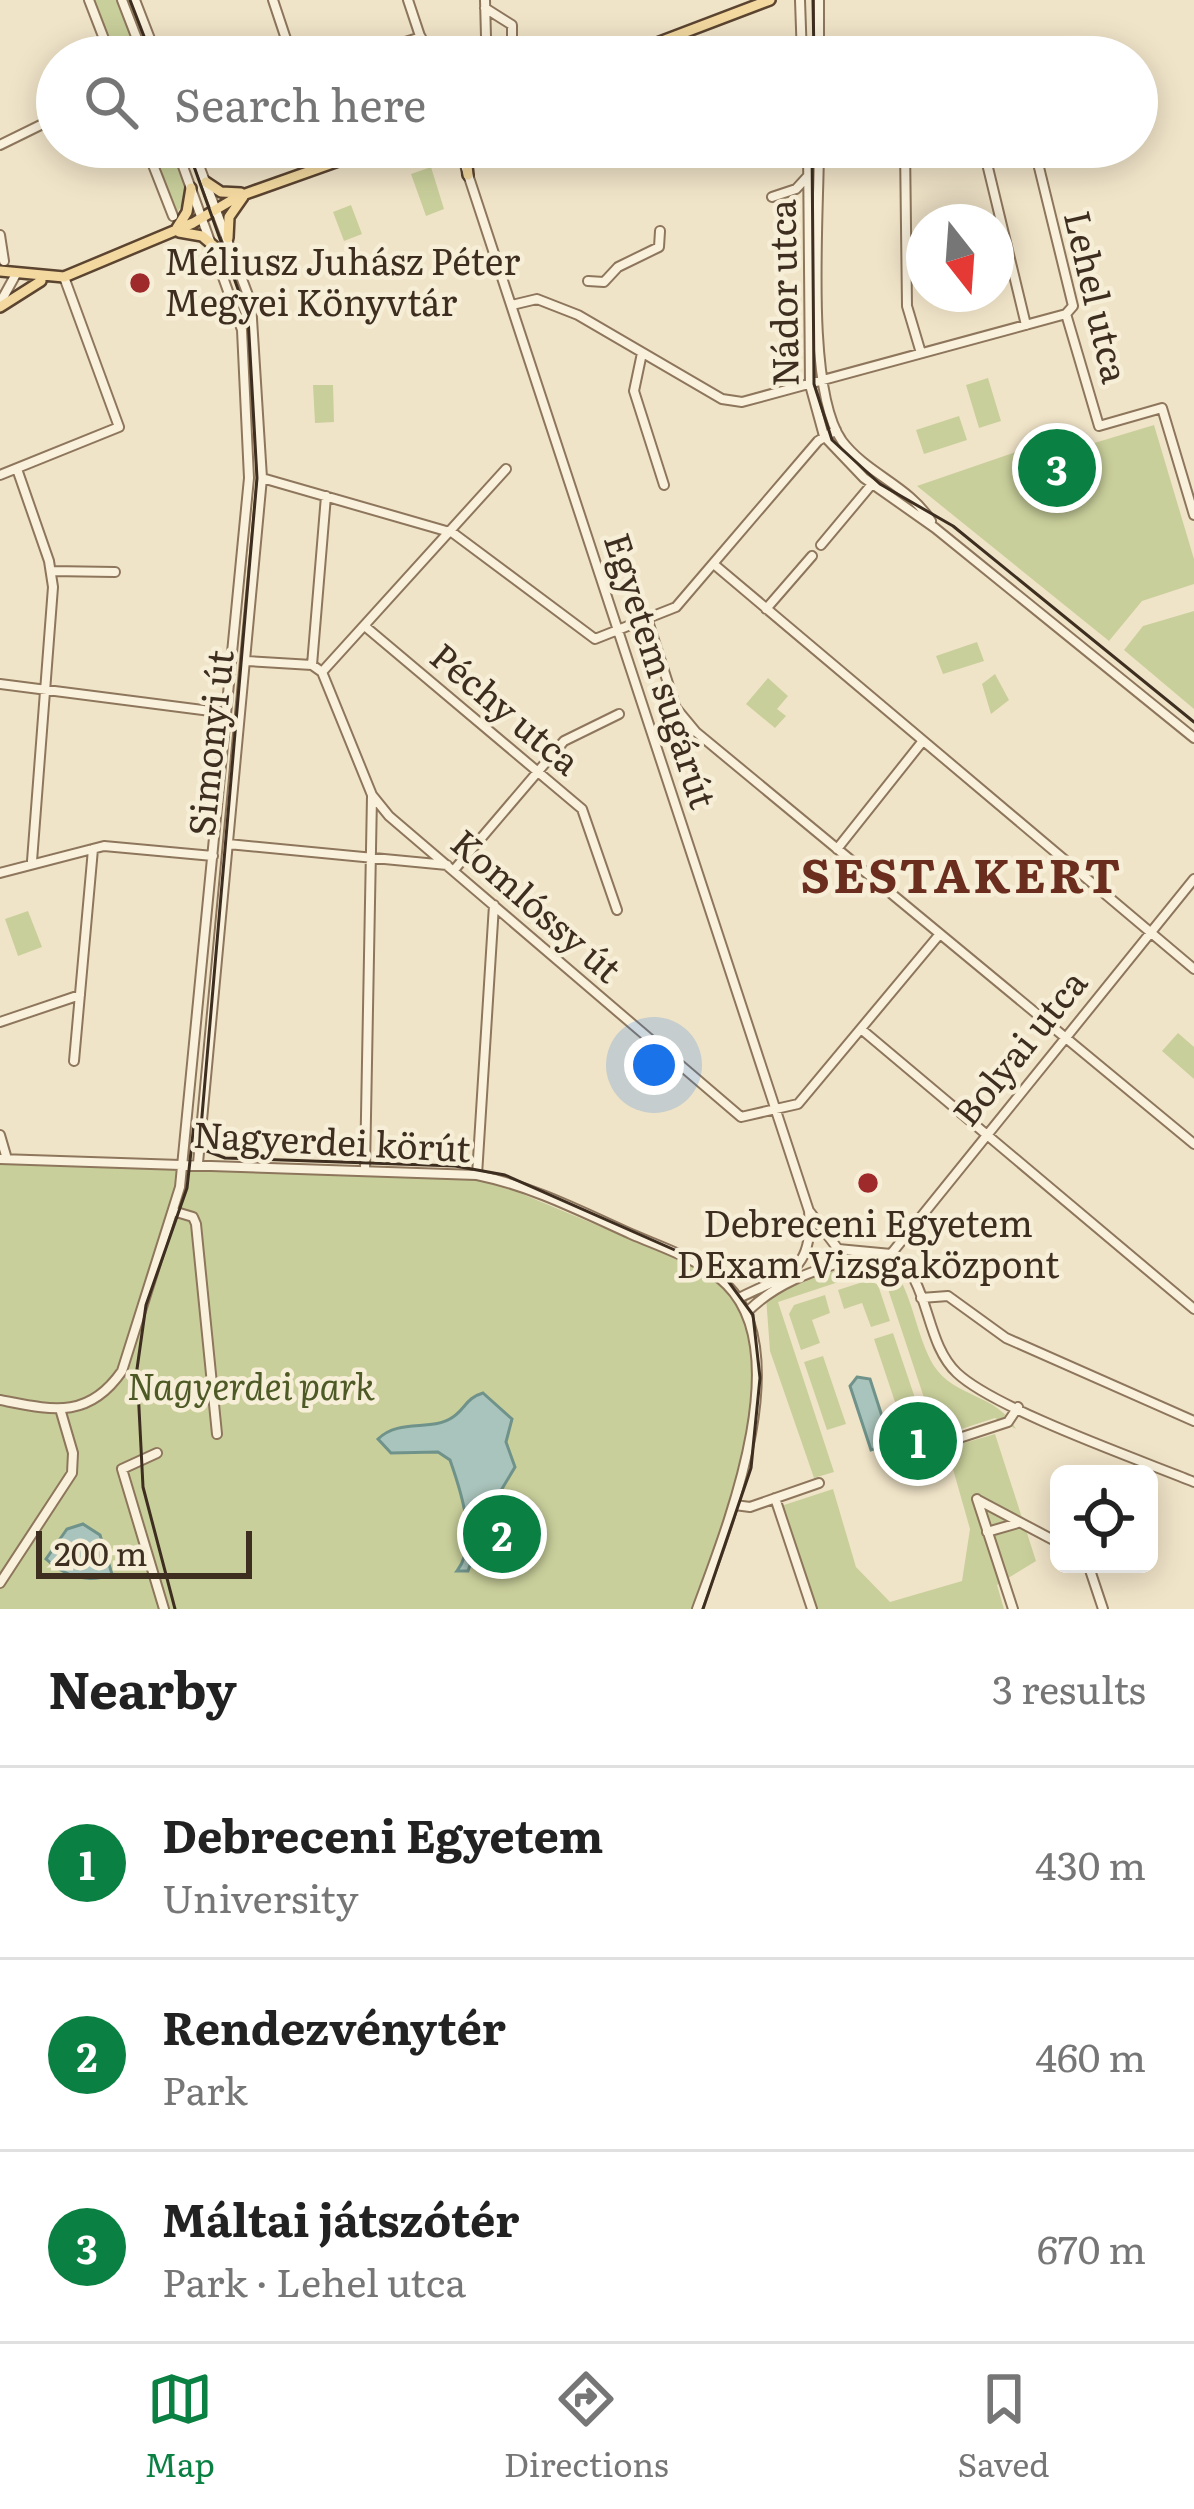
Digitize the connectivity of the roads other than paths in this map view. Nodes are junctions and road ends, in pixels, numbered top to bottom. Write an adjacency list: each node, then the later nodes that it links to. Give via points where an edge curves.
1 (89, 0): 10 (street)
2 (122, 0): 11 (street)
3 (135, 0): 12 (street)
4 (273, 0): 13 (street)
5 (408, 0): 14 (street)
6 (770, 0): 17 (main road)
7 (800, 0): 18 (street)
8 (819, 0): 19 (street)
9 (485, 4): 15 (street); 16 (street, via 512,25)
10 (103, 36)
11 (136, 36)
12 (149, 36)
13 (282, 36)
14 (421, 36)
15 (488, 36)
16 (512, 36)
17 (675, 36)
18 (801, 36)
19 (819, 36)
20 (36, 127): 21 (street)
21 (0, 145)
22 (154, 168): 40 (street)
23 (184, 168): 35 (street, Simonyi út)
24 (200, 168): 34 (street, Simonyi út)
25 (320, 168): 36 (main road)
26 (466, 168): 32 (main road)
27 (808, 168): 33 (street, Nádor utca)
28 (817, 168): 38 (street, Nádor utca)
29 (905, 168): 56 (street, via 907,306)
30 (988, 168): 55 (street)
31 (1039, 168): 54 (street, Lehel utca, via 1073,306)
32 (468, 175): 53 (street, Egyetem sugárút)
33 (808, 176): 37 (street); 38 (street, Nádor utca)
34 (206, 182): 36 (main road, via 221,192); 39 (street, Simonyi út)
35 (191, 188): 41 (street, Simonyi út); 43 (main road)
36 (253, 192): 39 (main road); 45 (main road, via 235,206)
37 (772, 196)
38 (814, 198): 58 (street, Nádor utca); 59 (street, Nádor utca)
39 (215, 208): 41 (main road); 45 (street, Simonyi út)
40 (173, 216)
41 (202, 217): 43 (main road); 46 (street, Simonyi út)
42 (660, 231): 51 (street, via 659,247 604,282)
43 (173, 232): 46 (main road); 49 (main road)
44 (0, 235): 47 (street)
45 (228, 238): 65 (street, Simonyi út, via 256,328)
46 (215, 247): 86 (street, Simonyi út, via 245,354 249,478)
47 (2, 266): 48 (main road)
48 (16, 274): 50 (main road); 52 (street)
49 (64, 277): 50 (main road); 62 (street, via 119,427)
50 (44, 279): 52 (main road)
51 (588, 281)
52 (0, 305)
53 (512, 305): 57 (street, via 538,299); 80 (street, Egyetem sugárút)
54 (1066, 314): 55 (street); 69 (street, Lehel utca, via 1099,426 1162,408)
55 (1026, 325): 56 (street)
56 (921, 352): 58 (street)
57 (641, 353): 59 (street, via 731,401); 67 (street, via 634,391)
58 (821, 382): 59 (street); 60 (street, Nádor utca)
59 (810, 386): 61 (street, Nádor utca)
60 (836, 430): 61 (street); 70 (street, via 920,504)
61 (824, 436): 66 (street); 74 (street)
62 (17, 469): 64 (street); 75 (street)
63 (506, 469): 71 (street)
64 (0, 476)
65 (262, 478): 68 (street); 81 (street, Simonyi út)
66 (872, 484): 70 (street); 72 (street)
67 (664, 485)
68 (326, 496): 71 (street); 82 (street)
69 (1194, 514)
70 (935, 528): 88 (street)
71 (453, 533): 79 (street); 80 (street, via 587,638)
72 (821, 545)
73 (812, 556): 77 (street)
74 (716, 566): 77 (street); 78 (street, via 676,607)
75 (51, 571): 76 (street); 85 (street)
76 (115, 572)
77 (766, 609): 89 (street)
78 (648, 621): 80 (street); 94 (street, via 676,708)
79 (368, 628): 83 (street); 90 (street, Péchy utca)
80 (619, 631): 111 (street, Egyetem sugárút)
81 (246, 661): 82 (street); 92 (street, Simonyi út)
82 (312, 665): 83 (street)
83 (322, 672): 91 (street, Komlóssy út)
84 (0, 684): 85 (street)
85 (49, 692): 86 (street); 97 (street)
86 (226, 713): 95 (street, Simonyi út)
87 (619, 714): 90 (street, via 564,741)
88 (1194, 738)
89 (922, 742): 94 (street); 103 (street)
90 (538, 772): 98 (street); 102 (street, Péchy utca, via 587,816)
91 (372, 795): 96 (street); 98 (street, Komlóssy út)
92 (228, 844): 96 (street); 117 (street, Simonyi út)
93 (93, 848): 95 (street); 97 (street); 106 (street)
94 (837, 848): 104 (street)
95 (213, 856): 116 (street, Simonyi út)
96 (371, 857): 98 (street); 118 (street)
97 (32, 860): 99 (street)
98 (452, 867): 101 (street, Komlóssy út)
99 (0, 873)
100 (1194, 879): 103 (street, Bolyai utca)
101 (494, 904): 111 (street, Komlóssy út, via 727,1107 747,1118); 119 (street)
102 (617, 910)
103 (1150, 932): 105 (street); 109 (street, Bolyai utca)
104 (939, 935): 108 (street); 109 (street)
105 (1194, 969)
106 (80, 995): 107 (street); 110 (street)
107 (0, 1022)
108 (861, 1029): 111 (street, via 798,1103); 113 (street)
109 (1062, 1038): 113 (street, Bolyai utca); 114 (street)
110 (74, 1061)
111 (775, 1108): 121 (street, Egyetem sugárút)
112 (0, 1135): 115 (street)
113 (984, 1135): 126 (street, Bolyai utca); 131 (street)
114 (1194, 1144)
115 (3, 1159): 116 (street, Nagyerdei körút)
116 (183, 1162): 117 (street, Nagyerdei körút); 120 (street)
117 (198, 1162): 118 (street, Nagyerdei körút)
118 (364, 1169): 119 (street, Nagyerdei körút)
119 (476, 1175): 129 (street, Nagyerdei körút, via 528,1188 702,1266)
120 (173, 1210): 135 (street, via 122,1371 99,1399); 137 (street, via 196,1224)
121 (809, 1211): 122 (street, Egyetem sugárút); 124 (street, Egyetem sugárút)
122 (827, 1241): 123 (street); 124 (street)
123 (838, 1249): 125 (street); 127 (street)
124 (810, 1250): 128 (street); 129 (street, via 798,1267)
125 (869, 1253): 126 (street); 127 (street)
126 (891, 1254): 130 (street)
127 (838, 1263): 128 (street)
128 (816, 1270): 132 (street, via 765,1294)
129 (739, 1298): 132 (street, Nagyerdei körút)
130 (920, 1298): 134 (street, via 958,1374); 136 (street, via 949,1296 1006,1338)
131 (1194, 1309)
132 (747, 1312): 143 (street, Nagyerdei körút, via 756,1358)
133 (0, 1400): 135 (street)
134 (1018, 1407): 138 (street, via 1008,1422); 140 (street)
135 (61, 1412): 148 (street, via 72,1473)
136 (1194, 1421)
137 (218, 1434)
138 (944, 1443)
139 (157, 1453): 149 (street, via 125,1465)
140 (1194, 1481)
141 (819, 1483): 142 (street)
142 (775, 1498): 143 (street); 151 (street)
143 (736, 1505): 150 (street, Nagyerdei körút)
144 (1020, 1523): 145 (street); 145 (street, via 977,1499); 146 (street)
145 (987, 1532): 152 (street)
146 (1050, 1538)
147 (1091, 1573): 153 (street)
148 (0, 1582)
149 (164, 1609)
150 (698, 1609)
151 (812, 1609)
152 (1013, 1609)
153 (1103, 1609)

